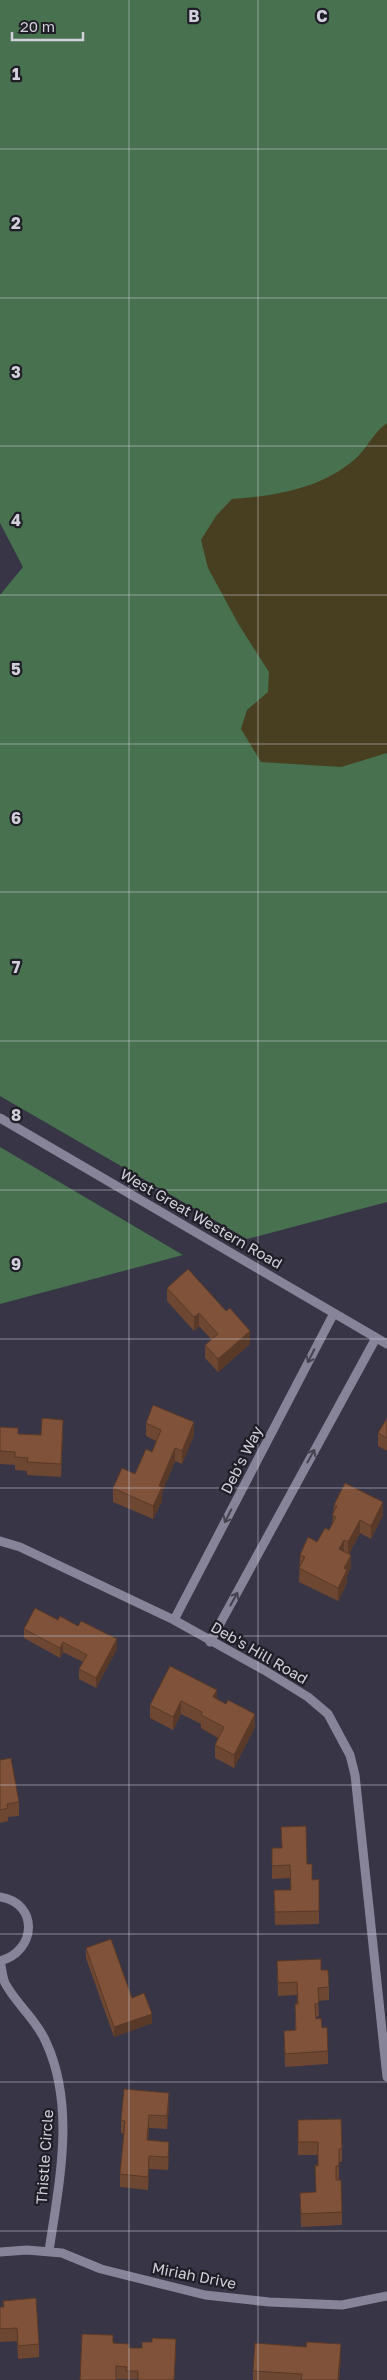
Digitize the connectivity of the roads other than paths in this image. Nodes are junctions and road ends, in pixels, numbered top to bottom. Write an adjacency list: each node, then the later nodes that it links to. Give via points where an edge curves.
1 (0, 1118): 2 (street, West Great Western Road)
2 (334, 1313): 3 (street, West Great Western Road); 6 (street, Deb's Way, one-way to 6)
3 (376, 1338): 4 (street, West Great Western Road); 7 (street, one-way to 3)
4 (387, 1344)
5 (0, 1541): 6 (street, Deb's Hill Road, via 20,1547)
6 (174, 1620): 7 (street, Deb's Hill Road)
7 (210, 1642): 10 (street, Deb's Hill Road, via 308,1697 328,1714 350,1755 356,1784)
8 (0, 1897): 9 (street, Thistle Circle, via 11,1900 24,1912 28,1934 20,1951)
9 (0, 1961): 11 (street, Thistle Circle, via 4,1981 43,2034 62,2098 61,2157)
10 (387, 2076)
11 (49, 2251): 12 (street, Miriah Drive); 13 (street, Miriah Drive, via 101,2269 205,2295 342,2305)
12 (0, 2252)
13 (387, 2296)

